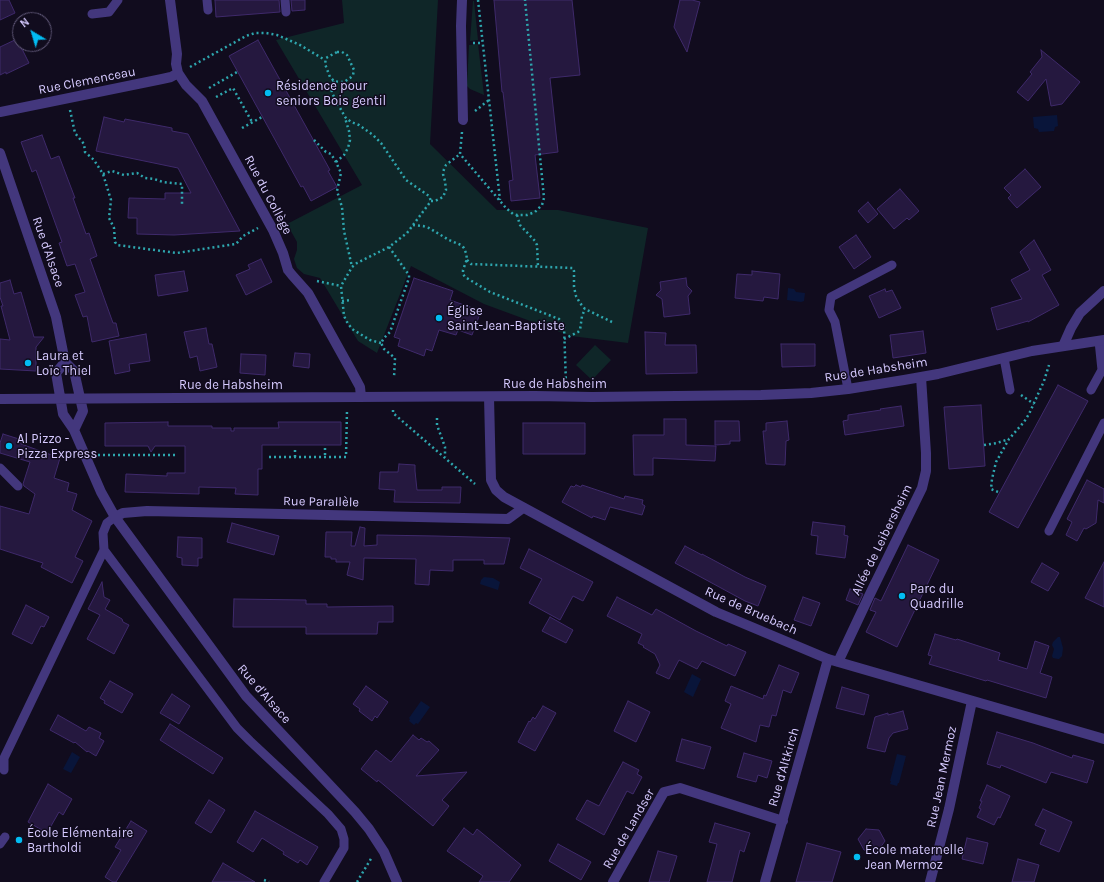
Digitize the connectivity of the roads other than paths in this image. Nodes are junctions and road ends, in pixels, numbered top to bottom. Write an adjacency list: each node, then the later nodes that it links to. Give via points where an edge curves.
1 (118, 0): 8 (lane, via 109,12)
2 (170, 0): 9 (street)
3 (207, 0): 6 (lane)
4 (285, 0): 7 (lane)
5 (462, 0): 11 (street)
6 (208, 10)
7 (286, 12)
8 (92, 14)
9 (178, 73): 10 (street, Rue Clemenceau, via 162,79); 24 (street, Rue du Collège, via 202,101 273,230 288,270 308,293 360,387)
10 (0, 112)
11 (463, 120)
12 (0, 153): 18 (street, Rue d'Alsace, via 56,317)
13 (892, 265): 20 (lane, via 831,297 829,310 835,322)
14 (1104, 291): 16 (street, via 1080,313)
15 (1102, 341): 16 (street, Rue de Habsheim); 22 (lane, via 1102,370)
16 (1063, 346): 17 (street, Rue de Habsheim, via 1032,350)
17 (1004, 358): 19 (street, Rue de Habsheim); 21 (lane)
18 (65, 362): 25 (street, Rue d'Alsace, via 56,373); 26 (street, Rue d'Alsace, via 74,371)
19 (921, 377): 20 (street, Rue de Habsheim); 37 (street, Allée de Leibersheim, via 926,452 926,471 922,488)
20 (848, 389): 23 (street, Rue de Habsheim, via 761,395)
21 (1010, 390)
22 (1091, 390)
23 (489, 396): 24 (street, Rue de Habsheim); 32 (street, Rue de Bruebach, via 491,480 496,490 504,497)
24 (361, 397): 26 (street, Rue de Habsheim)
25 (60, 398): 26 (street, Rue de Habsheim); 27 (street, Rue de Habsheim); 29 (street, Rue d'Alsace, via 63,414)
26 (80, 398): 29 (street, Rue d'Alsace, via 83,411)
27 (0, 399)
28 (1104, 423): 34 (lane)
29 (74, 430): 33 (street, Rue d'Alsace, via 101,492)
30 (0, 468): 31 (lane)
31 (18, 486)
32 (524, 508): 33 (street, Rue Parallèle, via 508,519 147,511 123,513); 36 (street, Rue de Bruebach, via 716,612)
33 (115, 517): 35 (lane, via 107,523 103,533); 43 (street, Rue d'Alsace, via 246,696 369,829 384,852)
34 (1049, 531)
35 (104, 550): 40 (lane, via 4,758); 42 (lane, via 237,728 328,814 340,830 344,848)
36 (828, 659): 37 (street, Rue de Bruebach); 41 (street, Rue d'Altkirch)
37 (838, 662): 38 (street, Rue de Bruebach)
38 (972, 701): 39 (street, Rue de Bruebach); 46 (street, Rue Jean Mermoz, via 949,809)
39 (1104, 739)
40 (4, 770)
41 (783, 821): 44 (street, Rue de Landser, via 680,788 664,792); 45 (street, Rue d'Altkirch)
42 (324, 882)
43 (398, 882)
44 (613, 882)
45 (765, 882)
46 (930, 882)

